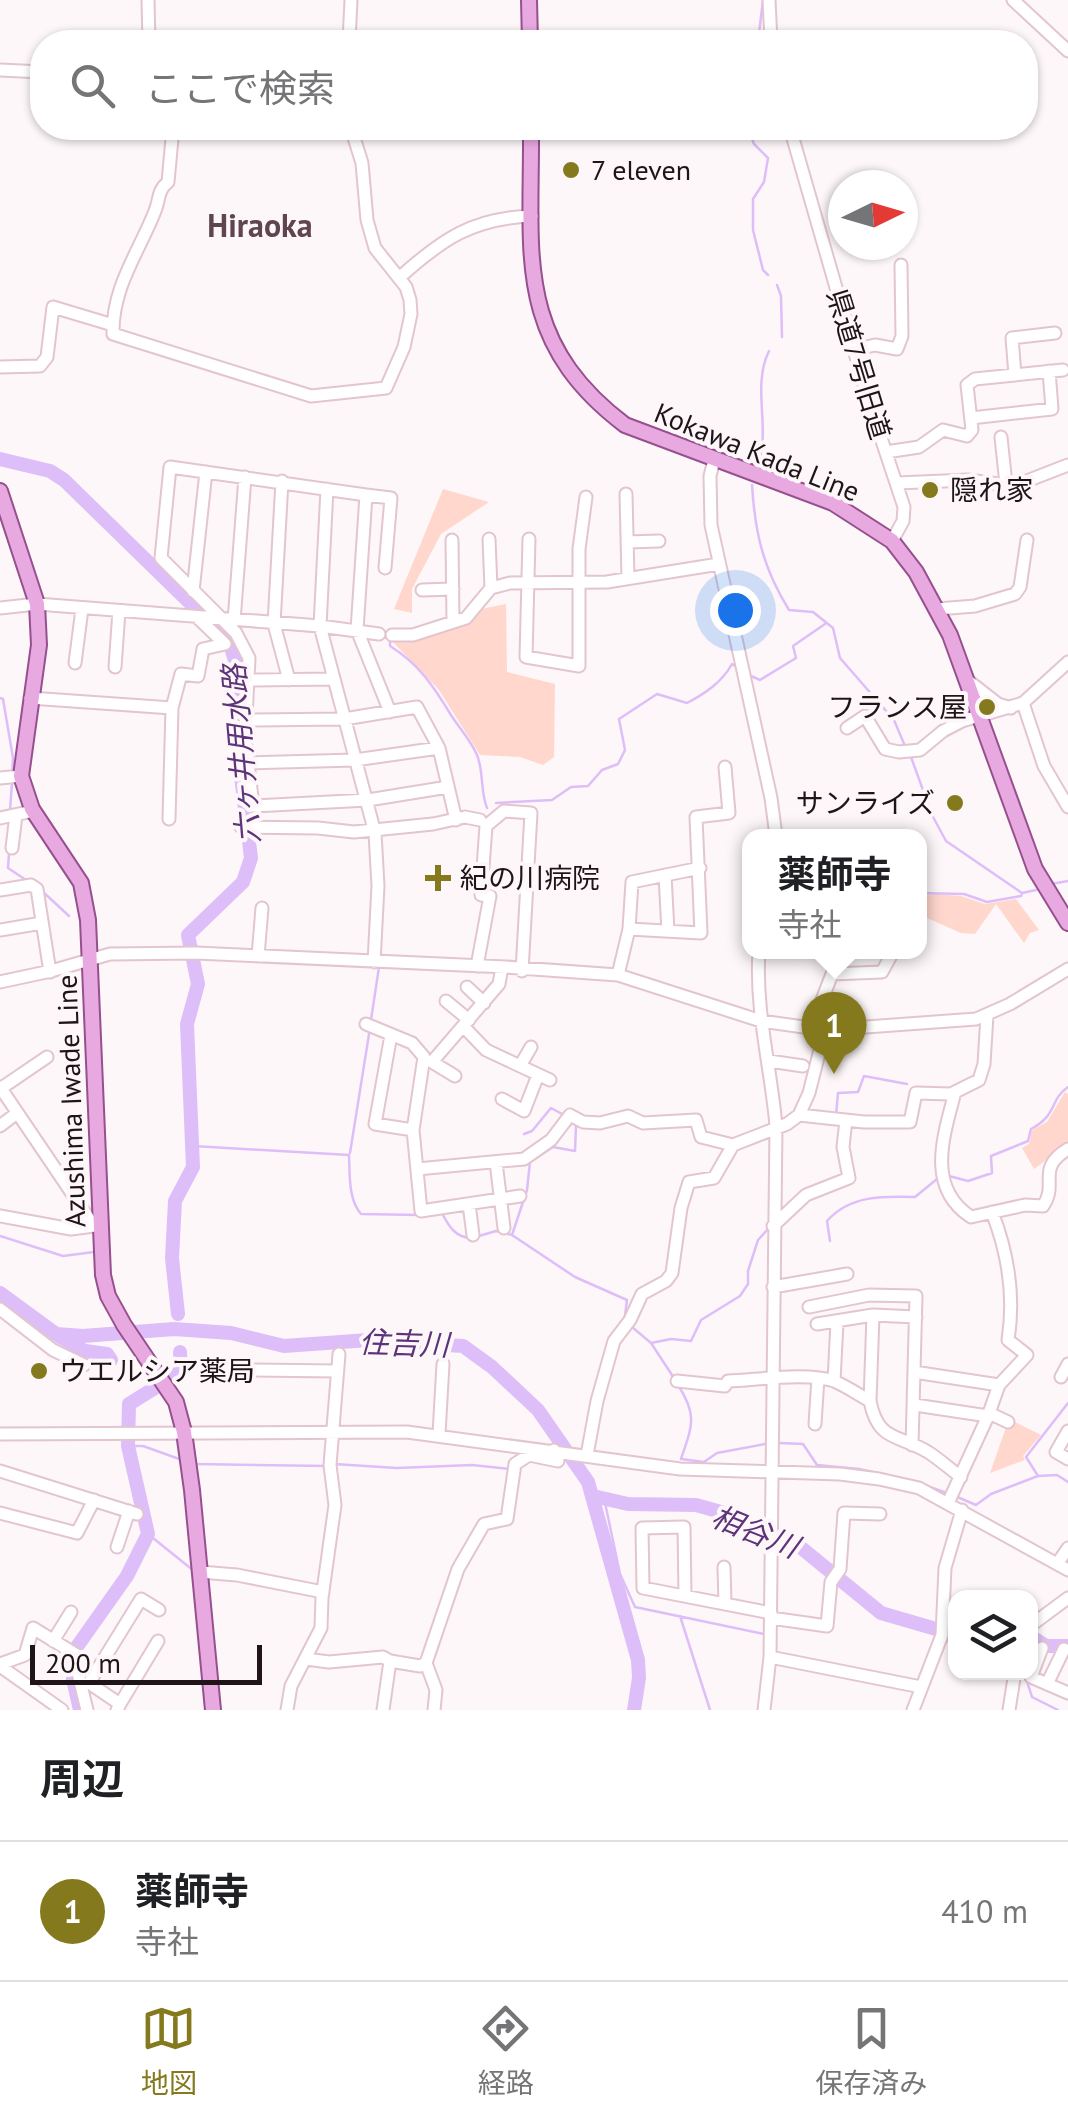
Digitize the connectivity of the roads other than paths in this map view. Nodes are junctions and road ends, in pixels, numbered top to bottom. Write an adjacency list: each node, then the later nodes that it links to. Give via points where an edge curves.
1 (148, 0): 6 (street)
2 (351, 0): 7 (street)
3 (529, 0): 8 (main road)
4 (770, 0): 9 (street)
5 (1013, 0): 10 (street)
6 (149, 30)
7 (350, 30)
8 (530, 30)
9 (771, 30)
10 (1068, 51)
11 (0, 70): 12 (street)
12 (30, 71)
13 (172, 140): 20 (street, via 168,182 124,272)
14 (354, 140): 19 (street, via 374,248)
15 (531, 140): 17 (main road, Kokawa Kada Line)
16 (793, 140): 22 (street, 県道7号旧道)
17 (532, 216): 19 (street, via 481,223 451,236); 28 (main road, Kokawa Kada Line, via 539,311 559,359 625,425)
18 (901, 265): 22 (street, via 897,349)
19 (399, 278): 20 (street, via 412,314 386,388 378,390 312,396 113,334)
20 (113, 325): 23 (street, via 53,306 40,366)
21 (1055, 333): 24 (street, via 1012,338)
22 (853, 350): 27 (street, 県道7号旧道)
23 (0, 367)
24 (1015, 375): 25 (street, via 968,385); 25 (street, via 1056,371 1052,409)
25 (971, 418): 27 (street, via 967,436 943,430 919,446)
26 (1001, 437): 34 (street)
27 (886, 452): 33 (street, 県道7号旧道)
28 (714, 460): 45 (main road, Kokawa Kada Line, via 832,503); 47 (street, via 709,500)
29 (1068, 465): 34 (street)
30 (206, 472): 31 (street); 55 (street); 55 (street, via 170,466 160,551)
31 (245, 476): 32 (street); 62 (street)
32 (282, 481): 35 (street); 64 (street)
33 (897, 483): 34 (street); 45 (street, 県道7号旧道, via 904,507)
34 (1006, 484)
35 (327, 489): 38 (street); 65 (street)
36 (0, 491): 56 (main road, Azushima Iwade Line)
37 (626, 494): 46 (street)
38 (366, 496): 48 (street, via 390,498); 66 (street)
39 (586, 497): 51 (street)
40 (529, 539): 50 (street)
41 (452, 540): 53 (street)
42 (489, 540): 52 (street)
43 (1026, 540): 59 (street, via 1015,594)
44 (660, 541): 46 (street)
45 (892, 541): 59 (main road, Kokawa Kada Line)
46 (628, 542): 49 (street)
47 (719, 564): 49 (street); 97 (street)
48 (385, 568)
49 (628, 578): 51 (street)
50 (530, 582): 51 (street); 51 (street, via 526,656 579,666); 52 (street)
51 (580, 582)
52 (492, 588): 63 (street, via 466,618)
53 (453, 589): 54 (street); 63 (street)
54 (422, 590)
55 (193, 591): 62 (street)
56 (37, 604): 57 (street); 58 (street); 74 (main road, Azushima Iwade Line, via 39,646)
57 (0, 608)
58 (82, 609): 60 (street); 68 (street)
59 (936, 609): 71 (main road, Kokawa Kada Line)
60 (120, 612): 61 (street); 69 (street)
61 (199, 619): 62 (street); 76 (street, via 225,644 203,649 198,676 182,674)
62 (228, 620): 64 (street); 72 (street, via 248,658)
63 (453, 622): 66 (street, via 413,635)
64 (274, 624): 65 (street); 73 (street)
65 (320, 626): 66 (street); 70 (street)
66 (357, 630): 77 (street)
67 (1068, 662): 75 (street)
68 (75, 663)
69 (115, 667)
70 (333, 679): 73 (street); 80 (street)
71 (966, 679): 75 (street, via 998,704); 78 (main road, Kokawa Kada Line)
72 (246, 680): 73 (street); 79 (street)
73 (289, 680)
74 (30, 698): 76 (street); 86 (main road, Azushima Iwade Line)
75 (1018, 705): 78 (street); 89 (street)
76 (172, 708): 92 (street)
77 (390, 712): 80 (street); 82 (street, via 417,707)
78 (980, 718): 81 (street, via 908,752 885,749 864,716); 104 (main road, Kokawa Kada Line, via 1035,869)
79 (246, 720): 80 (street); 84 (street)
80 (344, 720): 83 (street)
81 (847, 728)
82 (439, 748): 83 (street); 87 (street)
83 (356, 760): 84 (street); 88 (street)
84 (248, 763): 88 (street, via 254,806)
85 (724, 767): 99 (street, via 729,813 696,817)
86 (11, 777): 90 (main road, Azushima Iwade Line)
87 (448, 787): 88 (street); 93 (street)
88 (368, 800): 96 (street)
89 (1068, 807)
90 (34, 810): 91 (street); 109 (main road, Azushima Iwade Line, via 81,882)
91 (9, 816): 98 (street)
92 (168, 819)
93 (456, 820): 94 (street); 96 (street)
94 (480, 820)
95 (247, 826): 96 (street)
96 (374, 829): 112 (street)
97 (775, 829)
98 (6, 841)
99 (700, 868): 100 (street); 107 (street, via 701,933)
100 (665, 875): 106 (street, via 632,882); 107 (street)
101 (0, 890): 103 (street, via 37,889)
102 (262, 908): 108 (street)
103 (42, 922): 105 (street); 117 (street)
104 (1068, 923)
105 (0, 930)
106 (629, 930): 107 (street); 118 (street)
107 (668, 931)
108 (258, 956): 109 (street); 112 (street)
109 (90, 959): 117 (street); 154 (main road, Azushima Iwade Line)
110 (758, 959): 124 (street)
111 (889, 959): 127 (street, via 882,972 832,974 822,1000)
112 (374, 962): 113 (street)
113 (476, 966): 114 (street); 116 (street, via 490,896 481,894 486,826 504,811 531,813)
114 (502, 967): 116 (street); 122 (street)
115 (1068, 970): 123 (street)
116 (522, 971): 118 (street)
117 (50, 972): 119 (street)
118 (618, 975): 124 (street)
119 (0, 982)
120 (467, 988): 122 (street)
121 (446, 1001): 126 (street)
122 (484, 1003): 126 (street)
123 (987, 1015): 127 (street); 136 (street, via 979,1080)
124 (761, 1021): 127 (street); 131 (street)
125 (366, 1024): 128 (street)
126 (467, 1024): 132 (street, via 486,1050); 134 (street, via 432,1062)
127 (826, 1030): 139 (street)
128 (392, 1035): 143 (street, via 424,1057); 143 (street, via 375,1124)
129 (531, 1046): 132 (street)
130 (47, 1057): 135 (street)
131 (768, 1061): 133 (street); 142 (street)
132 (520, 1066): 137 (street, via 544,1078 524,1110)
133 (803, 1066)
134 (454, 1076)
135 (0, 1088): 138 (street)
136 (955, 1092): 140 (street, via 916,1094 910,1122); 151 (street, via 940,1170 964,1212)
137 (502, 1099)
138 (17, 1114): 141 (street); 154 (street)
139 (800, 1116): 140 (street); 142 (street)
140 (846, 1120): 153 (street, via 850,1178 806,1195)
141 (0, 1126)
142 (776, 1126): 144 (street); 153 (street)
143 (412, 1130): 147 (street)
144 (733, 1145): 146 (street, via 702,1138 696,1120 643,1123 628,1116 600,1123 570,1115 524,1159); 190 (street, via 714,1178 689,1182 672,1273 642,1294 610,1351)
145 (1068, 1149): 151 (street, via 1048,1166 1043,1206)
146 (496, 1162): 147 (street); 149 (street)
147 (416, 1169): 150 (street, via 421,1211)
148 (520, 1196): 149 (street)
149 (501, 1200): 150 (street); 155 (street)
150 (469, 1204): 156 (street)
151 (992, 1212): 177 (street, via 1005,1244 1012,1301 1008,1340 1027,1354)
152 (0, 1216): 154 (street)
153 (773, 1226): 158 (street)
154 (97, 1227): 185 (main road, Azushima Iwade Line, via 108,1296 176,1402)
155 (504, 1228)
156 (472, 1236)
157 (847, 1274): 158 (street)
158 (773, 1287): 174 (street)
159 (809, 1307): 162 (street, via 869,1295 916,1296)
160 (0, 1310): 168 (street)
161 (873, 1315): 162 (street); 163 (street); 178 (street)
162 (916, 1317): 171 (street)
163 (837, 1322): 164 (street); 175 (street)
164 (816, 1324)
165 (339, 1354): 170 (street)
166 (444, 1364): 187 (street)
167 (1068, 1364): 172 (street)
168 (84, 1366)
169 (253, 1370): 170 (street)
170 (337, 1371): 183 (street)
171 (914, 1372): 177 (street); 179 (street)
172 (1061, 1376)
173 (818, 1378): 174 (street); 175 (street); 182 (street)
174 (773, 1379): 176 (street, via 724,1386); 193 (street)
175 (834, 1381): 178 (street)
176 (678, 1382)
177 (999, 1385): 180 (street)
178 (870, 1401): 188 (street, via 884,1433)
179 (914, 1405): 180 (street); 188 (street)
180 (989, 1414): 181 (street); 194 (street)
181 (1008, 1422)
182 (814, 1424)
183 (332, 1431): 185 (street); 187 (street); 205 (street, via 335,1505)
184 (1068, 1431): 191 (street, via 1056,1452)
185 (184, 1432): 186 (street); 204 (main road, Azushima Iwade Line)
186 (0, 1434)
187 (439, 1434): 189 (street)
188 (912, 1445): 194 (street)
189 (556, 1450): 190 (street); 221 (street, via 558,1461 529,1455 515,1464 507,1519 484,1524 474,1540)
190 (587, 1454): 193 (street)
191 (1068, 1459)
192 (0, 1472): 195 (street)
193 (772, 1472): 196 (street, via 879,1478); 211 (street)
194 (961, 1478): 196 (street)
195 (94, 1500): 198 (street, via 78,1533); 200 (street, via 133,1512)
196 (948, 1503): 197 (street)
197 (962, 1510): 203 (street); 213 (street, via 945,1568)
198 (0, 1513)
199 (880, 1514): 211 (street, via 844,1514 828,1626)
200 (117, 1547)
201 (1068, 1548): 203 (street)
202 (724, 1567): 208 (street)
203 (1063, 1567)
204 (200, 1572): 205 (street); 230 (main road, Azushima Iwade Line)
205 (322, 1592): 219 (street, via 322,1628)
206 (685, 1596): 206 (street, via 643,1588 642,1528 684,1527); 208 (street)
207 (1068, 1598): 212 (street)
208 (725, 1604): 211 (street)
209 (159, 1610): 227 (street, via 140,1598 89,1683)
210 (71, 1612): 214 (street)
211 (771, 1616): 218 (street)
212 (1038, 1620)
213 (947, 1627): 225 (street)
214 (54, 1640): 222 (street, via 33,1628 24,1655); 229 (street, via 80,1657)
215 (158, 1642): 227 (street)
216 (1042, 1648): 224 (street, via 1031,1676)
217 (1064, 1648): 224 (street)
218 (770, 1657): 225 (street); 234 (street)
219 (306, 1659): 220 (street); 231 (street)
220 (390, 1660): 221 (street); 232 (street)
221 (426, 1663): 233 (street, via 436,1690)
222 (0, 1665): 228 (street)
223 (1015, 1680): 236 (street)
224 (1047, 1684): 226 (street)
225 (921, 1686): 235 (street)
226 (1068, 1693)
227 (118, 1707)
228 (62, 1710)
229 (87, 1710)
230 (213, 1710)
231 (286, 1710)
232 (383, 1710)
233 (434, 1710)
234 (764, 1710)
235 (913, 1710)
236 (1010, 1710)

